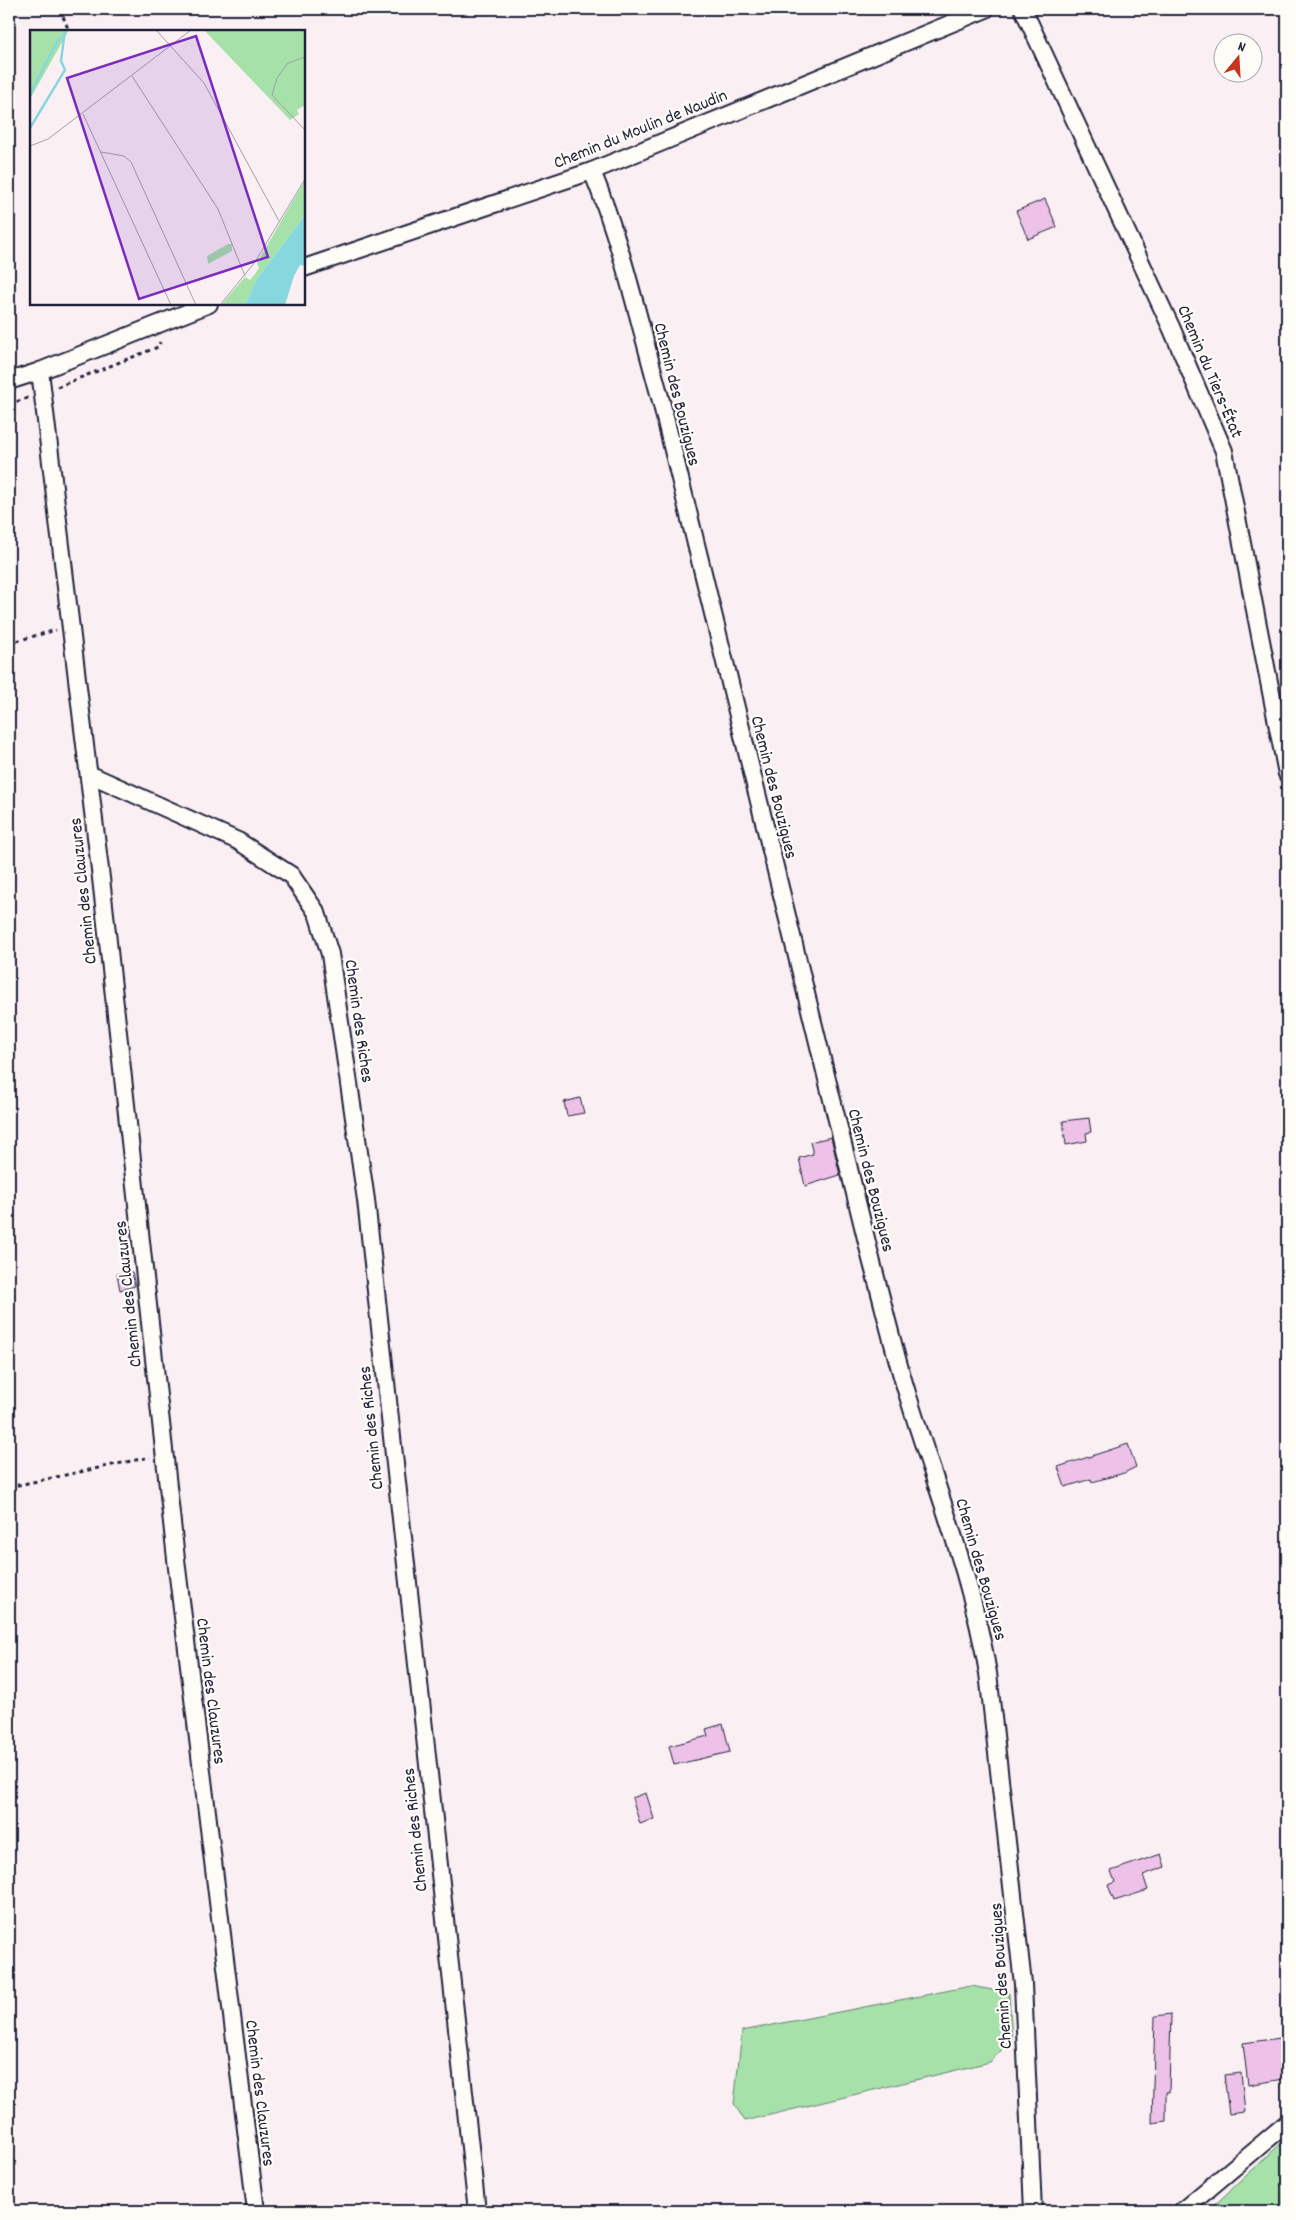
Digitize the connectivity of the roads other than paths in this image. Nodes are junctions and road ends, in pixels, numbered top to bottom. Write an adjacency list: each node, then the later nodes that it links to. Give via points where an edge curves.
1 (986, 9): 3 (street, Chemin du Moulin de Naudin)
2 (1023, 9): 9 (street, Chemin du Tiers-État, via 1167,318 1224,451)
3 (592, 171): 4 (street, Chemin du Moulin de Naudin); 13 (street, Chemin des Bouzigues, via 610,219 660,397 872,1263 908,1395 966,1572 982,1635 1023,1984)
4 (305, 268)
5 (206, 305): 6 (street)
6 (40, 371): 7 (street); 8 (street, Chemin des Clauzures)
7 (9, 381)
8 (89, 774): 11 (street, Chemin des Clauzures, via 164,1454); 12 (street, Chemin des Riches, via 238,841 291,875 317,913 330,954 366,1200)
9 (1287, 774)
10 (1287, 2123): 14 (street)
11 (256, 2211)
12 (477, 2211)
13 (1033, 2211)
14 (1182, 2211)

